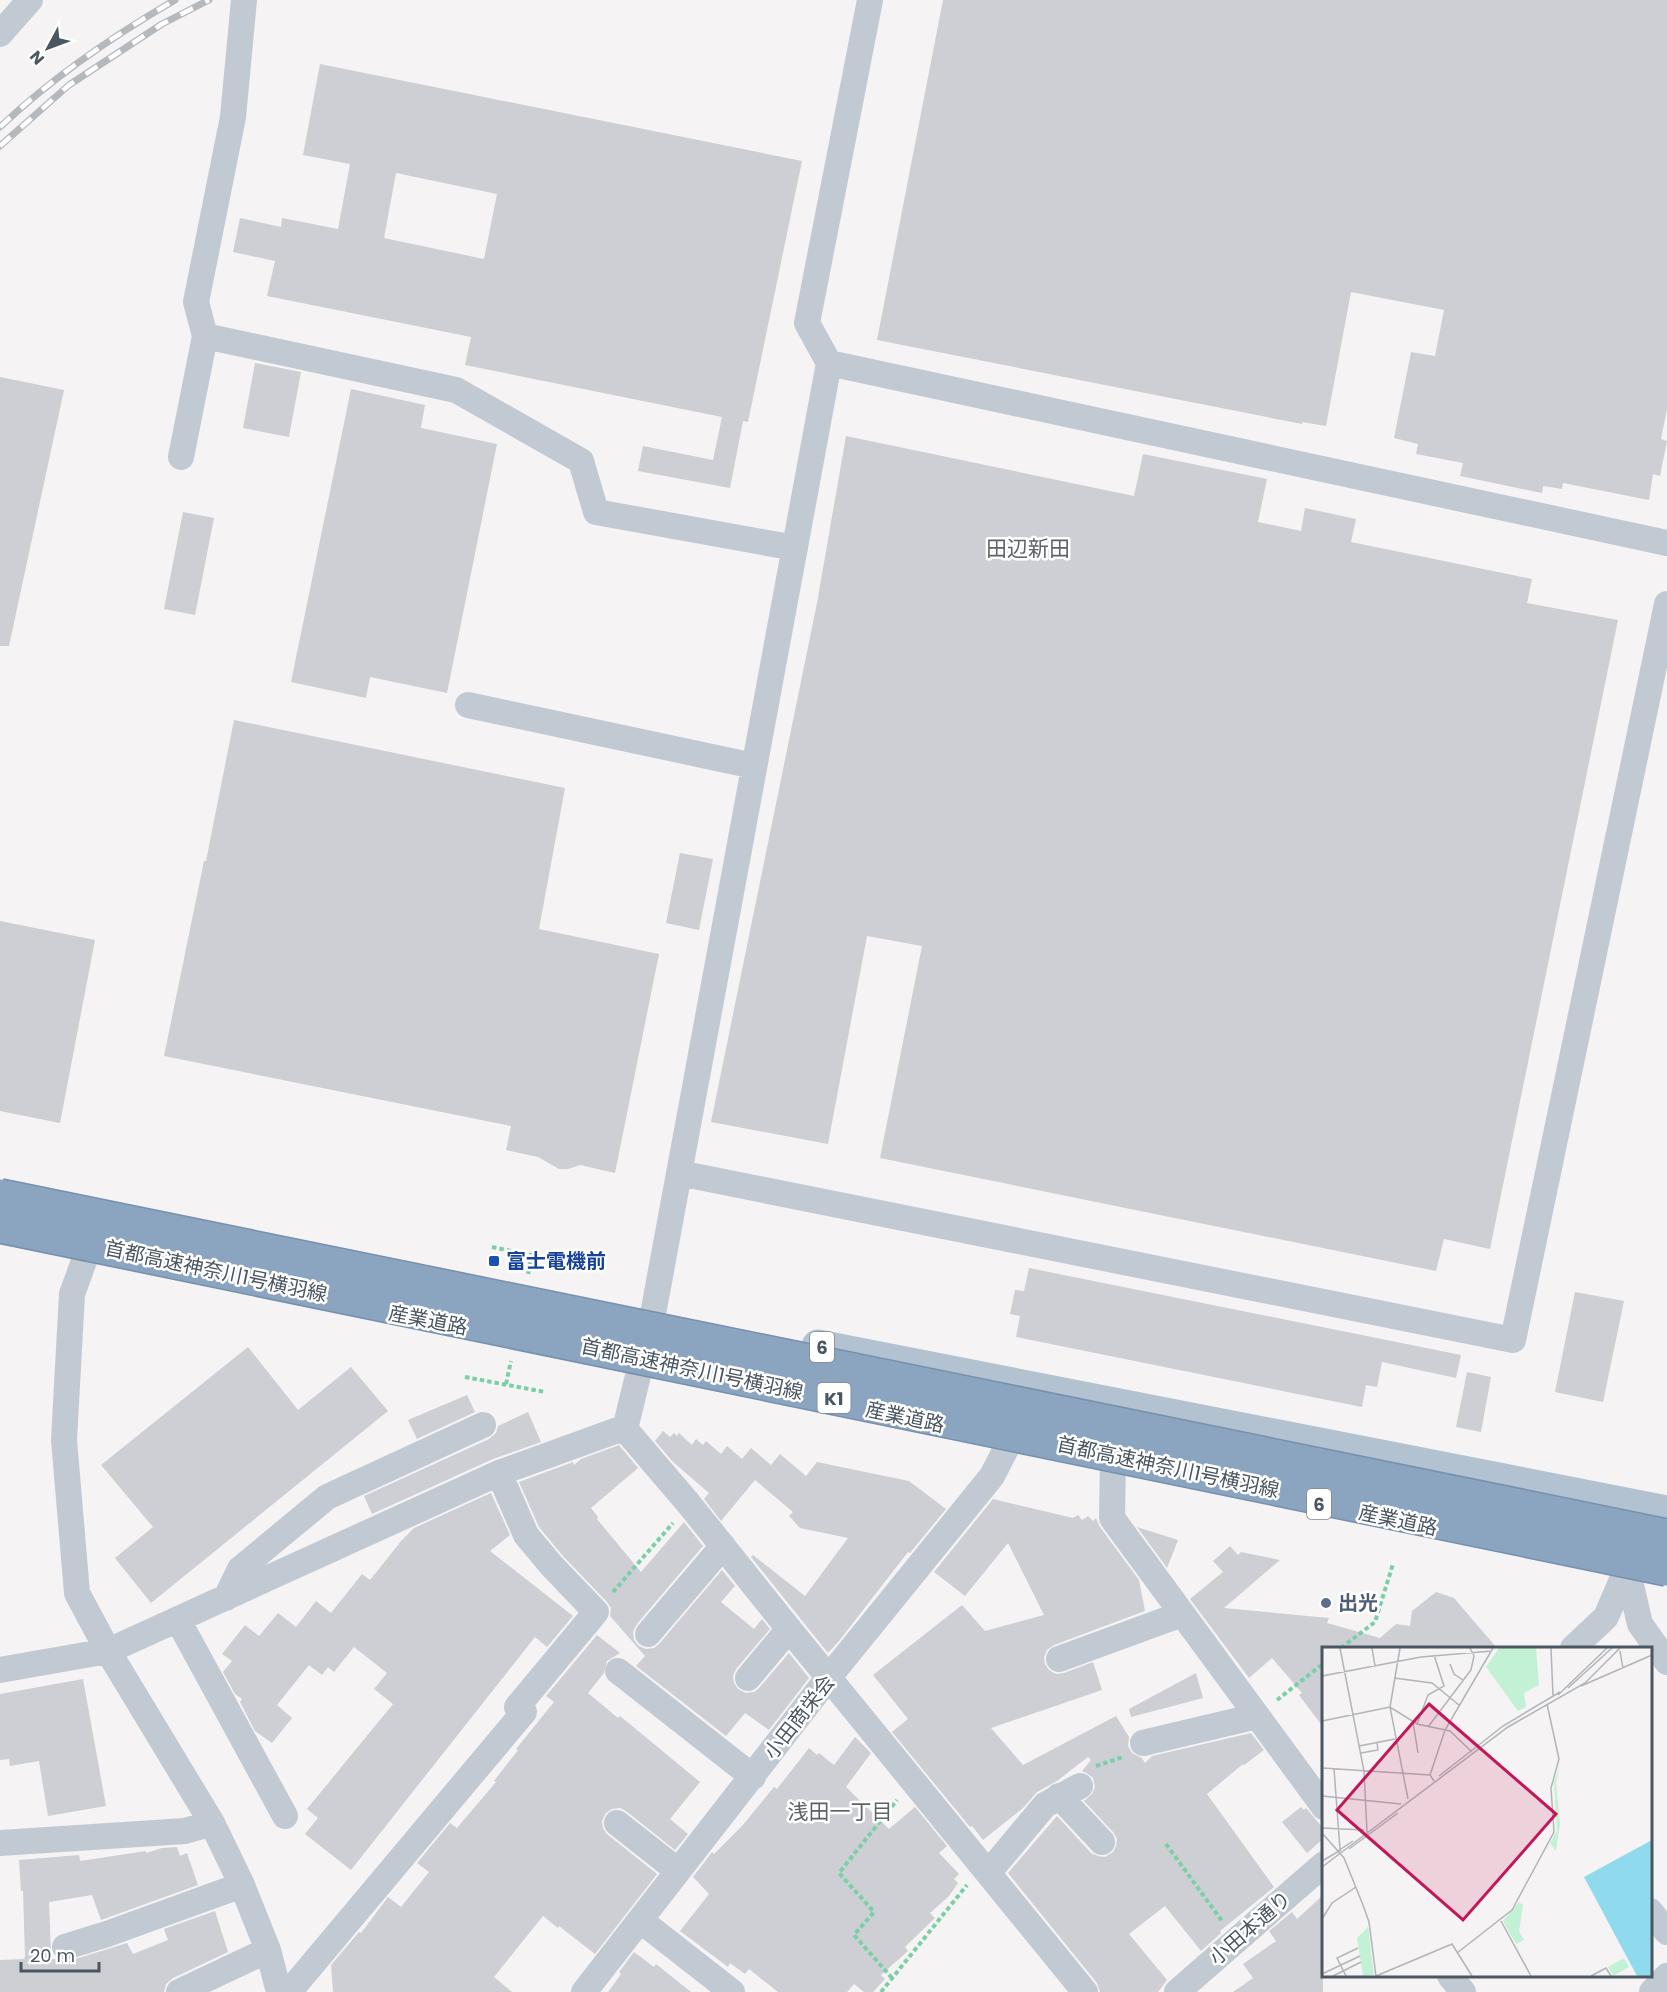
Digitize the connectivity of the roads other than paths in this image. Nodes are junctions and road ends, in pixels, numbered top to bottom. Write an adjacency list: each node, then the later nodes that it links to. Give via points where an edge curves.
1 (30, 0): 4 (street)
2 (244, 0): 5 (street, via 233,117 196,302)
3 (870, 0): 6 (street, via 807,323)
4 (0, 34)
5 (204, 336): 7 (street); 9 (street, via 456,390 580,461 596,512)
6 (829, 363): 8 (street); 9 (street)
7 (181, 457)
8 (1667, 543)
9 (795, 548): 12 (street)
10 (1667, 604): 13 (street, via 1513,1340)
11 (468, 705): 12 (street)
12 (754, 766): 13 (street)
13 (679, 1173): 20 (street)
14 (0, 1184): 16 (main road, 6)
15 (0, 1196): 28 (highway, 首都高速神奈川1号横羽線 / K1, bridge)
16 (105, 1205): 19 (street); 20 (main road, 6)
17 (0, 1226): 31 (highway, 首都高速神奈川1号横羽線 / K1, bridge)
18 (0, 1236): 19 (main road, 産業道路 / 6)
19 (85, 1256): 21 (main road, 産業道路 / 6); 39 (street, via 72,1294 64,1440 77,1593)
20 (652, 1321): 21 (street); 27 (main road, 6)
21 (642, 1360): 23 (street); 24 (main road, 産業道路 / 6)
22 (483, 1425): 33 (street, via 327,1497 240,1569)
23 (626, 1428): 26 (street); 29 (street)
24 (1011, 1439): 25 (main road, 産業道路 / 6); 44 (street, 小田商栄会, via 992,1476)
25 (1113, 1461): 30 (main road, 産業道路 / 6); 34 (street, via 1112,1518)
26 (499, 1473): 33 (street); 68 (street, via 526,1535 596,1612 518,1707 524,1712)
27 (1655, 1509): 30 (street)
28 (1667, 1536)
29 (723, 1546): 36 (street); 37 (street)
30 (1627, 1568): 32 (main road, 産業道路 / 6); 38 (street, via 1606,1617); 41 (street, via 1640,1624)
31 (1667, 1569)
32 (1667, 1576)
33 (226, 1598): 35 (street)
34 (1182, 1614): 40 (street); 46 (street)
35 (178, 1620): 39 (street); 50 (street)
36 (789, 1629): 44 (street); 45 (street)
37 (648, 1634)
38 (1574, 1647)
39 (108, 1651): 42 (street); 52 (street)
40 (1059, 1659)
41 (1667, 1662)
42 (0, 1670)
43 (618, 1671): 48 (street)
44 (830, 1677): 48 (street, 小田商栄会); 56 (street)
45 (748, 1678)
46 (1257, 1716): 47 (street); 49 (street)
47 (1143, 1743)
48 (753, 1777): 57 (street, 小田商栄会)
49 (1322, 1806)
50 (285, 1816)
51 (617, 1822): 57 (street)
52 (212, 1823): 54 (street, via 185,1831); 58 (street)
53 (1102, 1842): 56 (street, via 1069,1791 1045,1805)
54 (0, 1843)
55 (1322, 1865): 72 (street, 小田本通り)
56 (986, 1869): 71 (street)
57 (678, 1870): 60 (street, 小田商栄会)
58 (242, 1885): 62 (street); 63 (street)
59 (1652, 1913): 61 (street)
60 (640, 1920): 69 (street, 小田商栄会); 70 (street)
61 (1667, 1932)
62 (64, 1947)
63 (268, 1950): 66 (street); 67 (street)
64 (1667, 1976): 74 (street)
65 (1451, 1977): 73 (street)
66 (179, 1992)
67 (279, 1992)
68 (289, 1992)
69 (584, 1992)
70 (732, 1992)
71 (1085, 1992)
72 (1177, 1992)
73 (1463, 1992)
74 (1652, 1992)

